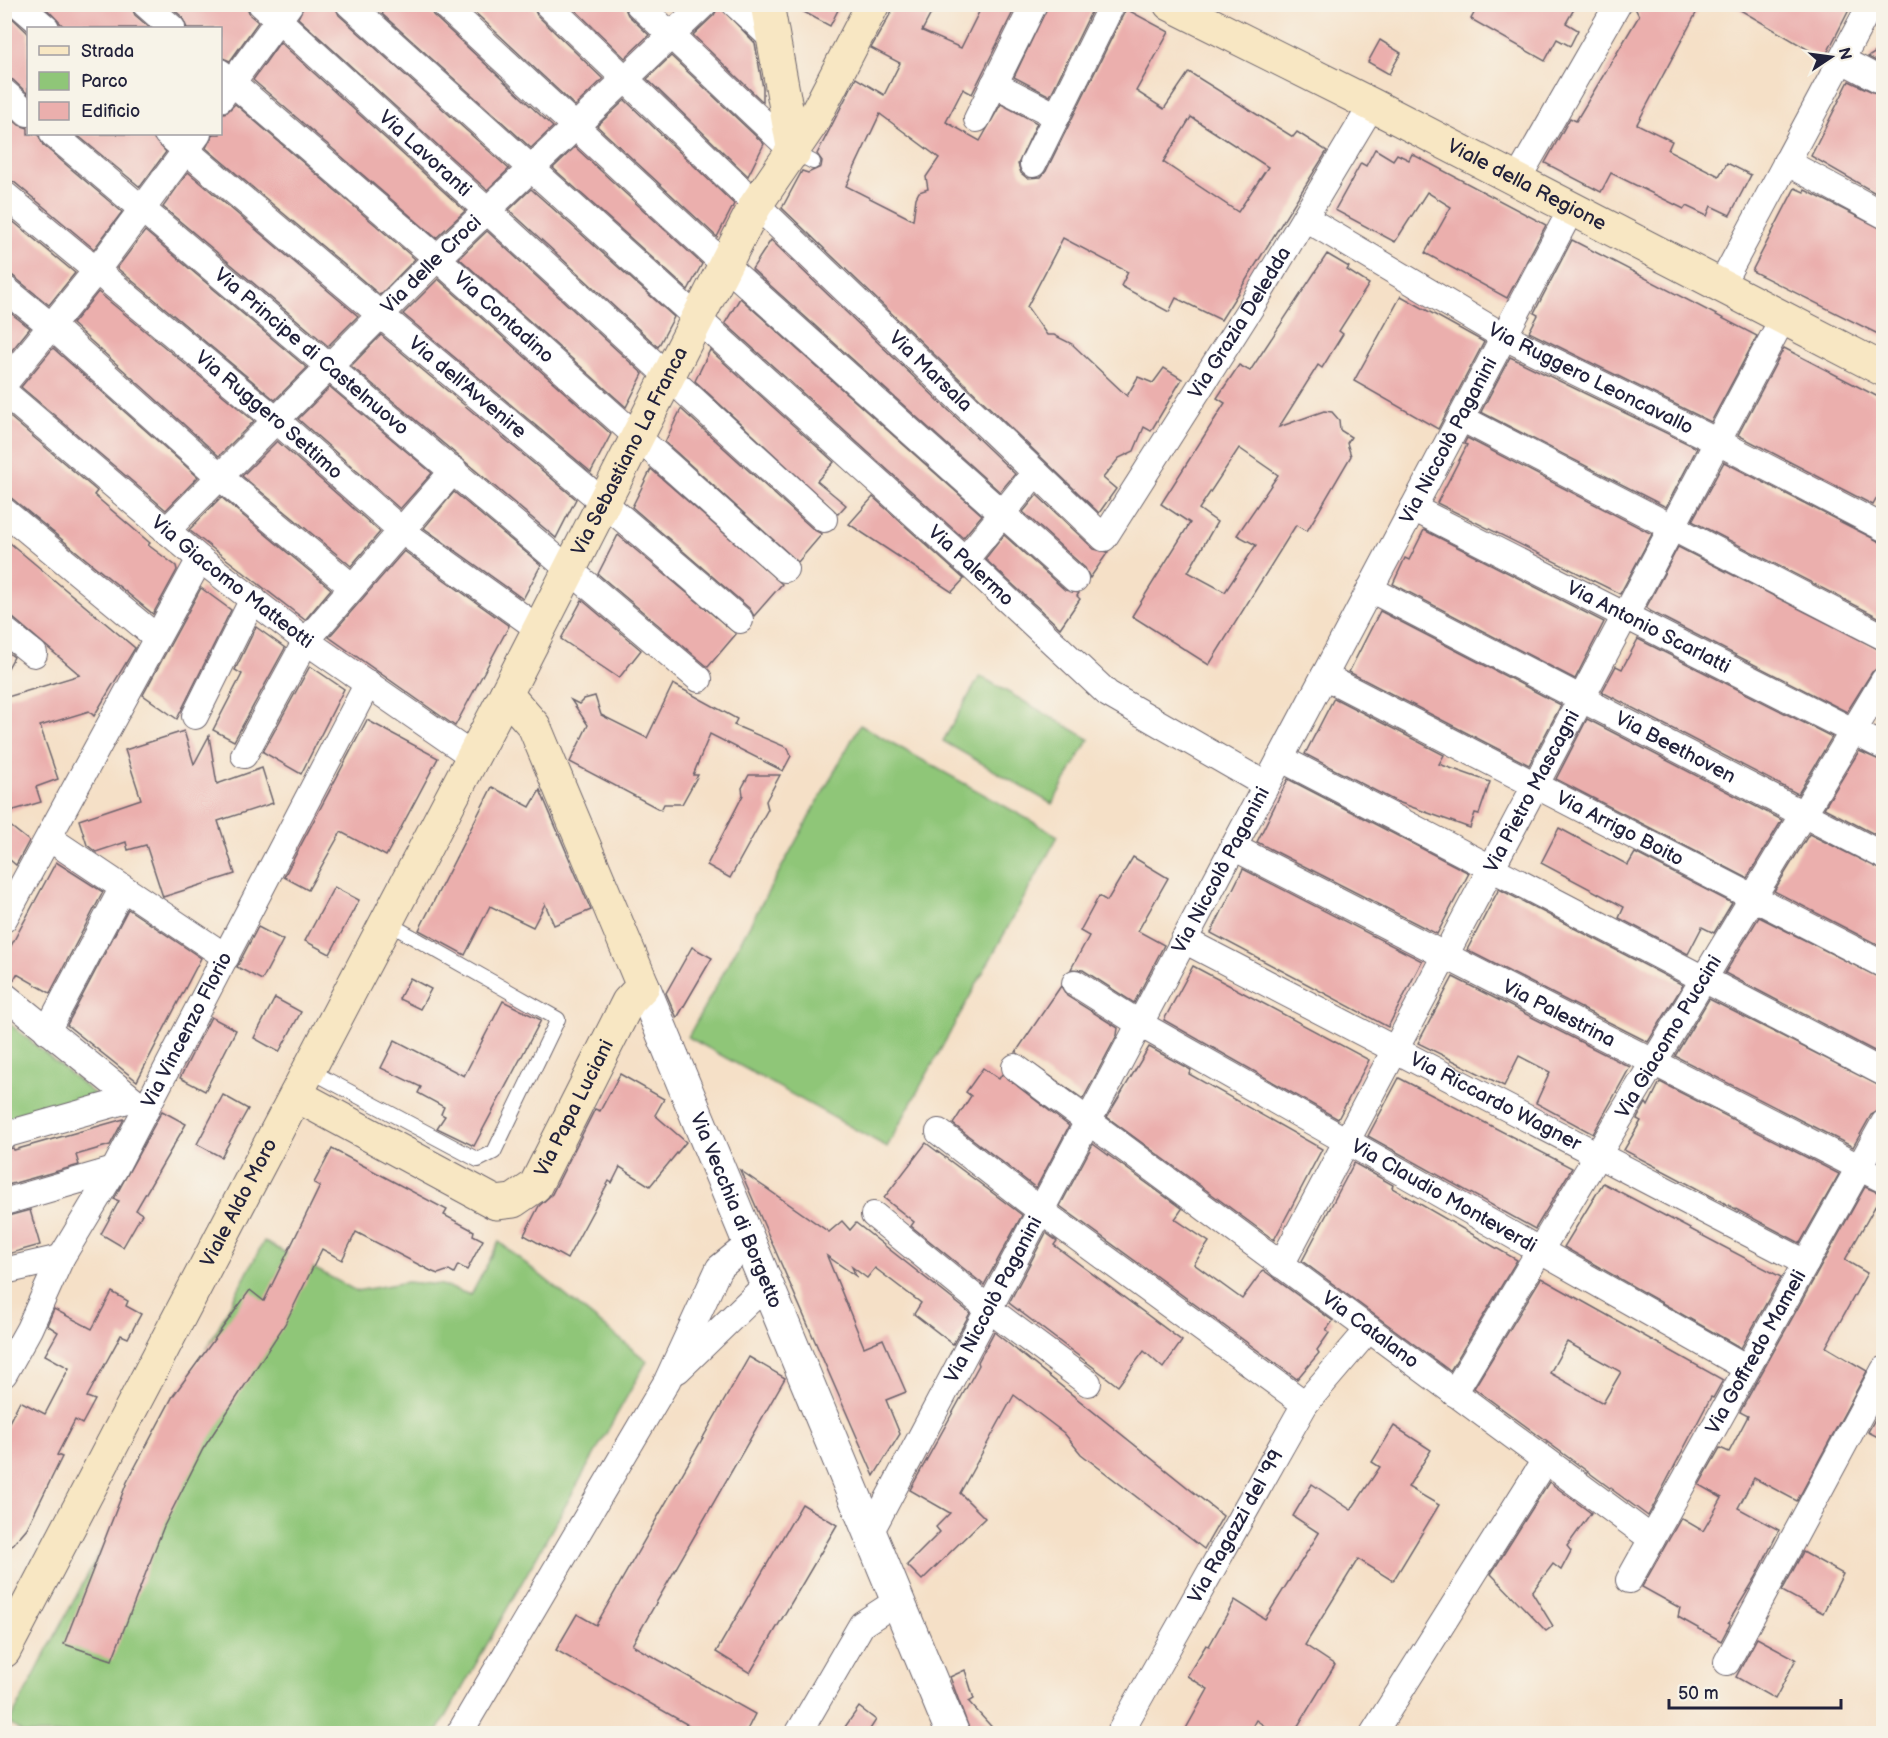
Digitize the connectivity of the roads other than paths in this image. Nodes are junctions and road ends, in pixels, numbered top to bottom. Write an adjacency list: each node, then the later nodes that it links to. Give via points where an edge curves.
1 (18, 4): 18 (street)
2 (145, 4): 19 (street)
3 (349, 4): 39 (street, Via Palermo)
4 (443, 4): 32 (street)
5 (548, 4): 23 (street, Via Marsala)
6 (638, 4): 20 (street)
7 (704, 4): 20 (street, Via delle Croci)
8 (735, 4): 21 (street)
9 (767, 4): 21 (main road)
10 (873, 4): 36 (main road, Via Sebastiano La Franca)
11 (1034, 4): 26 (street)
12 (1112, 4): 30 (street)
13 (1170, 4): 17 (main road, Viale della Regione)
14 (1618, 4): 40 (street)
15 (1871, 4): 22 (street)
16 (276, 9): 25 (street); 45 (street, Via Lavoranti)
17 (1213, 14): 28 (main road, Viale della Regione)
18 (45, 27)
19 (171, 27)
20 (670, 35): 23 (street, Via delle Croci); 36 (street)
21 (775, 41): 36 (main road)
22 (1842, 60): 24 (street); 37 (street)
23 (625, 80): 32 (street, Via delle Croci); 42 (street, Via Marsala)
24 (1884, 82)
25 (224, 84): 48 (street, Via Contadino)
26 (994, 84): 30 (street); 31 (street)
27 (4, 92): 29 (street)
28 (1372, 105): 40 (main road, Viale della Regione); 47 (street, Via Grazia Deledda)
29 (27, 112)
30 (1057, 116): 38 (street)
31 (977, 119)
32 (575, 126): 39 (street, Via delle Croci); 49 (street)
33 (54, 135): 44 (street, Via Principe di Castelnuovo)
34 (170, 135): 35 (street, Via dell'Avvenire)
35 (193, 142): 44 (street); 53 (street, Via dell'Avvenire)
36 (804, 157): 42 (main road, Via Sebastiano La Franca)
37 (1786, 162): 46 (street); 51 (street)
38 (1033, 164)
39 (532, 169): 45 (street, Via delle Croci); 55 (street, Via Palermo)
40 (1517, 180): 43 (main road, Viale della Regione)
41 (4, 194): 50 (street, Via Ruggero Settimo)
42 (755, 206): 49 (main road, Via Sebastiano La Franca); 68 (street, Via Marsala)
43 (1572, 208): 51 (main road, Viale della Regione); 57 (street, Via Niccolò Paganini)
44 (143, 210): 50 (street); 58 (street, Via Principe di Castelnuovo)
45 (487, 211): 48 (street, Via delle Croci); 60 (street, Via Lavoranti)
46 (1884, 215)
47 (1305, 218): 57 (street, Via Ruggero Leoncavallo); 79 (street, Via Grazia Deledda)
48 (437, 258): 53 (street, Via delle Croci); 65 (street, Via Contadino)
49 (725, 265): 55 (main road, Via Sebastiano La Franca); 73 (street)
50 (96, 271): 56 (street); 64 (street, Via Ruggero Settimo)
51 (1721, 285): 54 (main road, Viale della Regione)
52 (4, 288): 56 (street)
53 (381, 316): 58 (street, Via delle Croci); 70 (street, Via dell'Avvenire)
54 (1784, 318): 59 (main road, Viale della Regione); 66 (street, Via Pietro Mascagni)
55 (698, 319): 60 (main road, Via Sebastiano La Franca); 81 (street, Via Palermo)
56 (51, 326): 61 (street); 69 (street)
57 (1503, 336): 63 (street, Via Niccolò Paganini); 66 (street, Via Ruggero Leoncavallo)
58 (330, 366): 64 (street, Via delle Croci); 67 (street, Via Principe di Castelnuovo)
59 (1884, 370)
60 (668, 375): 65 (main road, Via Sebastiano La Franca); 74 (street, Via Lavoranti)
61 (4, 384)
62 (4, 392): 77 (street, Via Giacomo Matteotti)
63 (1461, 418): 71 (street, Via Niccolò Paganini); 75 (street)
64 (274, 419): 69 (street, Via delle Croci); 78 (street, Via Ruggero Settimo)
65 (637, 438): 70 (main road, Via Sebastiano La Franca); 83 (street, Via Contadino)
66 (1718, 442): 75 (street, Via Pietro Mascagni); 76 (street, Via Ruggero Leoncavallo)
67 (454, 470): 78 (street); 82 (street, Via Principe di Castelnuovo)
68 (1035, 473): 73 (street); 79 (street, Via Marsala)
69 (220, 477): 77 (street, Via delle Croci); 85 (street)
70 (604, 501): 82 (main road, Via Sebastiano La Franca); 89 (street, Via dell'Avvenire)
71 (1413, 508): 86 (street, Via Niccolò Paganini); 88 (street, Via Antonio Scarlatti)
72 (4, 511): 93 (street)
73 (1002, 514): 81 (street); 84 (street)
74 (824, 519)
75 (1672, 528): 88 (street, Via Pietro Mascagni); 92 (street)
76 (1884, 528)
77 (166, 531): 80 (street, Via Giacomo Matteotti)
78 (402, 531): 85 (street); 90 (street, Via Ruggero Settimo)
79 (1104, 538)
80 (200, 559): 87 (street, Via Giacomo Matteotti); 93 (street)
81 (965, 560): 109 (street, Via Palermo, via 1108,694)
82 (570, 568): 90 (main road, Via Sebastiano La Franca); 97 (street, Via Principe di Castelnuovo)
83 (785, 569)
84 (1075, 579)
85 (351, 586): 94 (street)
86 (1370, 589): 96 (street, Via Niccolò Paganini); 101 (street, Via Beethoven)
87 (253, 599): 94 (street, Via Giacomo Matteotti); 102 (street)
88 (1626, 616): 101 (street, Via Pietro Mascagni); 103 (street, Via Antonio Scarlatti)
89 (740, 620)
90 (538, 629): 100 (main road, Via Sebastiano La Franca)
91 (4, 630): 95 (street)
92 (1884, 637)
93 (156, 638): 111 (street)
94 (306, 641): 99 (street, Via Giacomo Matteotti); 105 (street)
95 (34, 654)
96 (1324, 676): 107 (street, Via Niccolò Paganini); 108 (street, Via Arrigo Boito)
97 (699, 679)
98 (1884, 680): 103 (street, Via Giacomo Puccini)
99 (368, 683): 106 (street, Via Giacomo Matteotti); 122 (street, Via Vincenzo Florio)
100 (506, 694): 106 (main road, Via Sebastiano La Franca); 126 (main road, Via Vecchia di Borgetto, via 534,726)
101 (1582, 699): 108 (street, Via Pietro Mascagni); 110 (street, Via Beethoven)
102 (195, 716)
103 (1853, 731): 104 (street, Via Antonio Scarlatti); 110 (street, Via Giacomo Puccini)
104 (1884, 747)
105 (244, 755)
106 (472, 756): 119 (main road, Viale Aldo Moro)
107 (1280, 758): 109 (street, Via Niccolò Paganini); 114 (street)
108 (1536, 784): 114 (street, Via Pietro Mascagni); 117 (street, Via Arrigo Boito)
109 (1266, 786): 112 (street, Via Niccolò Paganini)
110 (1803, 814): 113 (street, Via Beethoven); 117 (street, Via Giacomo Puccini)
111 (49, 838): 115 (street); 116 (street)
112 (1233, 847): 120 (street, Via Niccolò Paganini); 121 (street, Via Palestrina)
113 (1884, 856)
114 (1492, 868): 121 (street, Via Pietro Mascagni); 124 (street)
115 (14, 878): 118 (street)
116 (122, 890): 122 (street); 129 (street)
117 (1753, 897): 123 (street, Via Arrigo Boito); 124 (street, Via Giacomo Puccini)
118 (4, 919)
119 (386, 922): 134 (main road, Viale Aldo Moro); 134 (lane, via 558,1019 494,1152 478,1160)
120 (1184, 940): 128 (street, Via Niccolò Paganini); 130 (street, Via Riccardo Wagner)
121 (1445, 956): 130 (street, Via Pietro Mascagni); 131 (street, Via Palestrina)
122 (226, 957): 135 (street, Via Vincenzo Florio)
123 (1884, 965)
124 (1704, 979): 131 (street, Via Giacomo Puccini); 133 (street)
125 (1074, 984): 128 (street, Via Claudio Monteverdi)
126 (643, 986): 134 (main road, Via Papa Luciani, via 628,1002 535,1186 513,1201 496,1203); 148 (street, Via Vecchia di Borgetto)
127 (4, 995): 129 (street)
128 (1140, 1024): 136 (street, Via Niccolò Paganini); 140 (street, Via Claudio Monteverdi)
129 (46, 1031): 135 (street)
130 (1395, 1050): 140 (street, Via Pietro Mascagni); 141 (street, Via Riccardo Wagner)
131 (1653, 1063): 141 (street, Via Giacomo Puccini); 142 (street, Via Palestrina)
132 (1015, 1067): 136 (street, Via Catalano)
133 (1884, 1073)
134 (302, 1083): 171 (main road, Viale Aldo Moro)
135 (138, 1105): 139 (street); 143 (street, Via Vincenzo Florio)
136 (1088, 1121): 146 (street, Via Niccolò Paganini); 152 (street, Via Catalano)
137 (1884, 1123): 142 (street, Via Goffredo Mameli)
138 (939, 1132): 146 (street)
139 (4, 1135)
140 (1347, 1141): 149 (street, Via Claudio Monteverdi); 152 (street, Via Pietro Mascagni)
141 (1598, 1155): 149 (street, Via Giacomo Puccini); 151 (street, Via Riccardo Wagner)
142 (1858, 1168): 144 (street, Via Palestrina); 151 (street, Via Goffredo Mameli)
143 (114, 1170): 145 (street); 150 (street, Via Vincenzo Florio)
144 (1884, 1180)
145 (4, 1202)
146 (1041, 1211): 155 (street, Via Niccolò Paganini); 165 (street)
147 (874, 1215): 155 (street)
148 (750, 1243): 154 (street, Via Vecchia di Borgetto); 162 (street, via 719,1268)
149 (1540, 1251): 159 (street, Via Claudio Monteverdi); 164 (street, Via Giacomo Puccini)
150 (61, 1258): 153 (street); 156 (street, Via Vincenzo Florio)
151 (1806, 1263): 159 (street, Via Goffredo Mameli)
152 (1281, 1264): 157 (street, Via Catalano)
153 (4, 1271)
154 (767, 1284): 162 (street); 167 (street, Via Vecchia di Borgetto)
155 (989, 1309): 163 (street); 167 (street, Via Niccolò Paganini)
156 (29, 1329): 158 (street); 161 (street, Via Vincenzo Florio)
157 (1369, 1329): 164 (street, Via Catalano); 165 (street, Via Ragazzi del '99)
158 (4, 1336)
159 (1747, 1368): 168 (street, Via Goffredo Mameli)
160 (1884, 1370): 172 (street)
161 (4, 1374)
162 (667, 1381): 173 (street)
163 (1088, 1383)
164 (1454, 1393): 166 (street, Via Catalano)
165 (1305, 1404): 176 (street, Via Ragazzi del '99)
166 (1545, 1460): 168 (street, Via Catalano); 177 (street)
167 (870, 1533): 170 (street, Via Vecchia di Borgetto)
168 (1652, 1539): 169 (street, Via Goffredo Mameli)
169 (1629, 1580)
170 (899, 1600): 174 (street, via 862,1624); 175 (street, Via Vecchia di Borgetto)
171 (7, 1637)
172 (1727, 1662)
173 (459, 1734)
174 (798, 1734)
175 (953, 1734)
176 (1119, 1734)
177 (1373, 1734)

